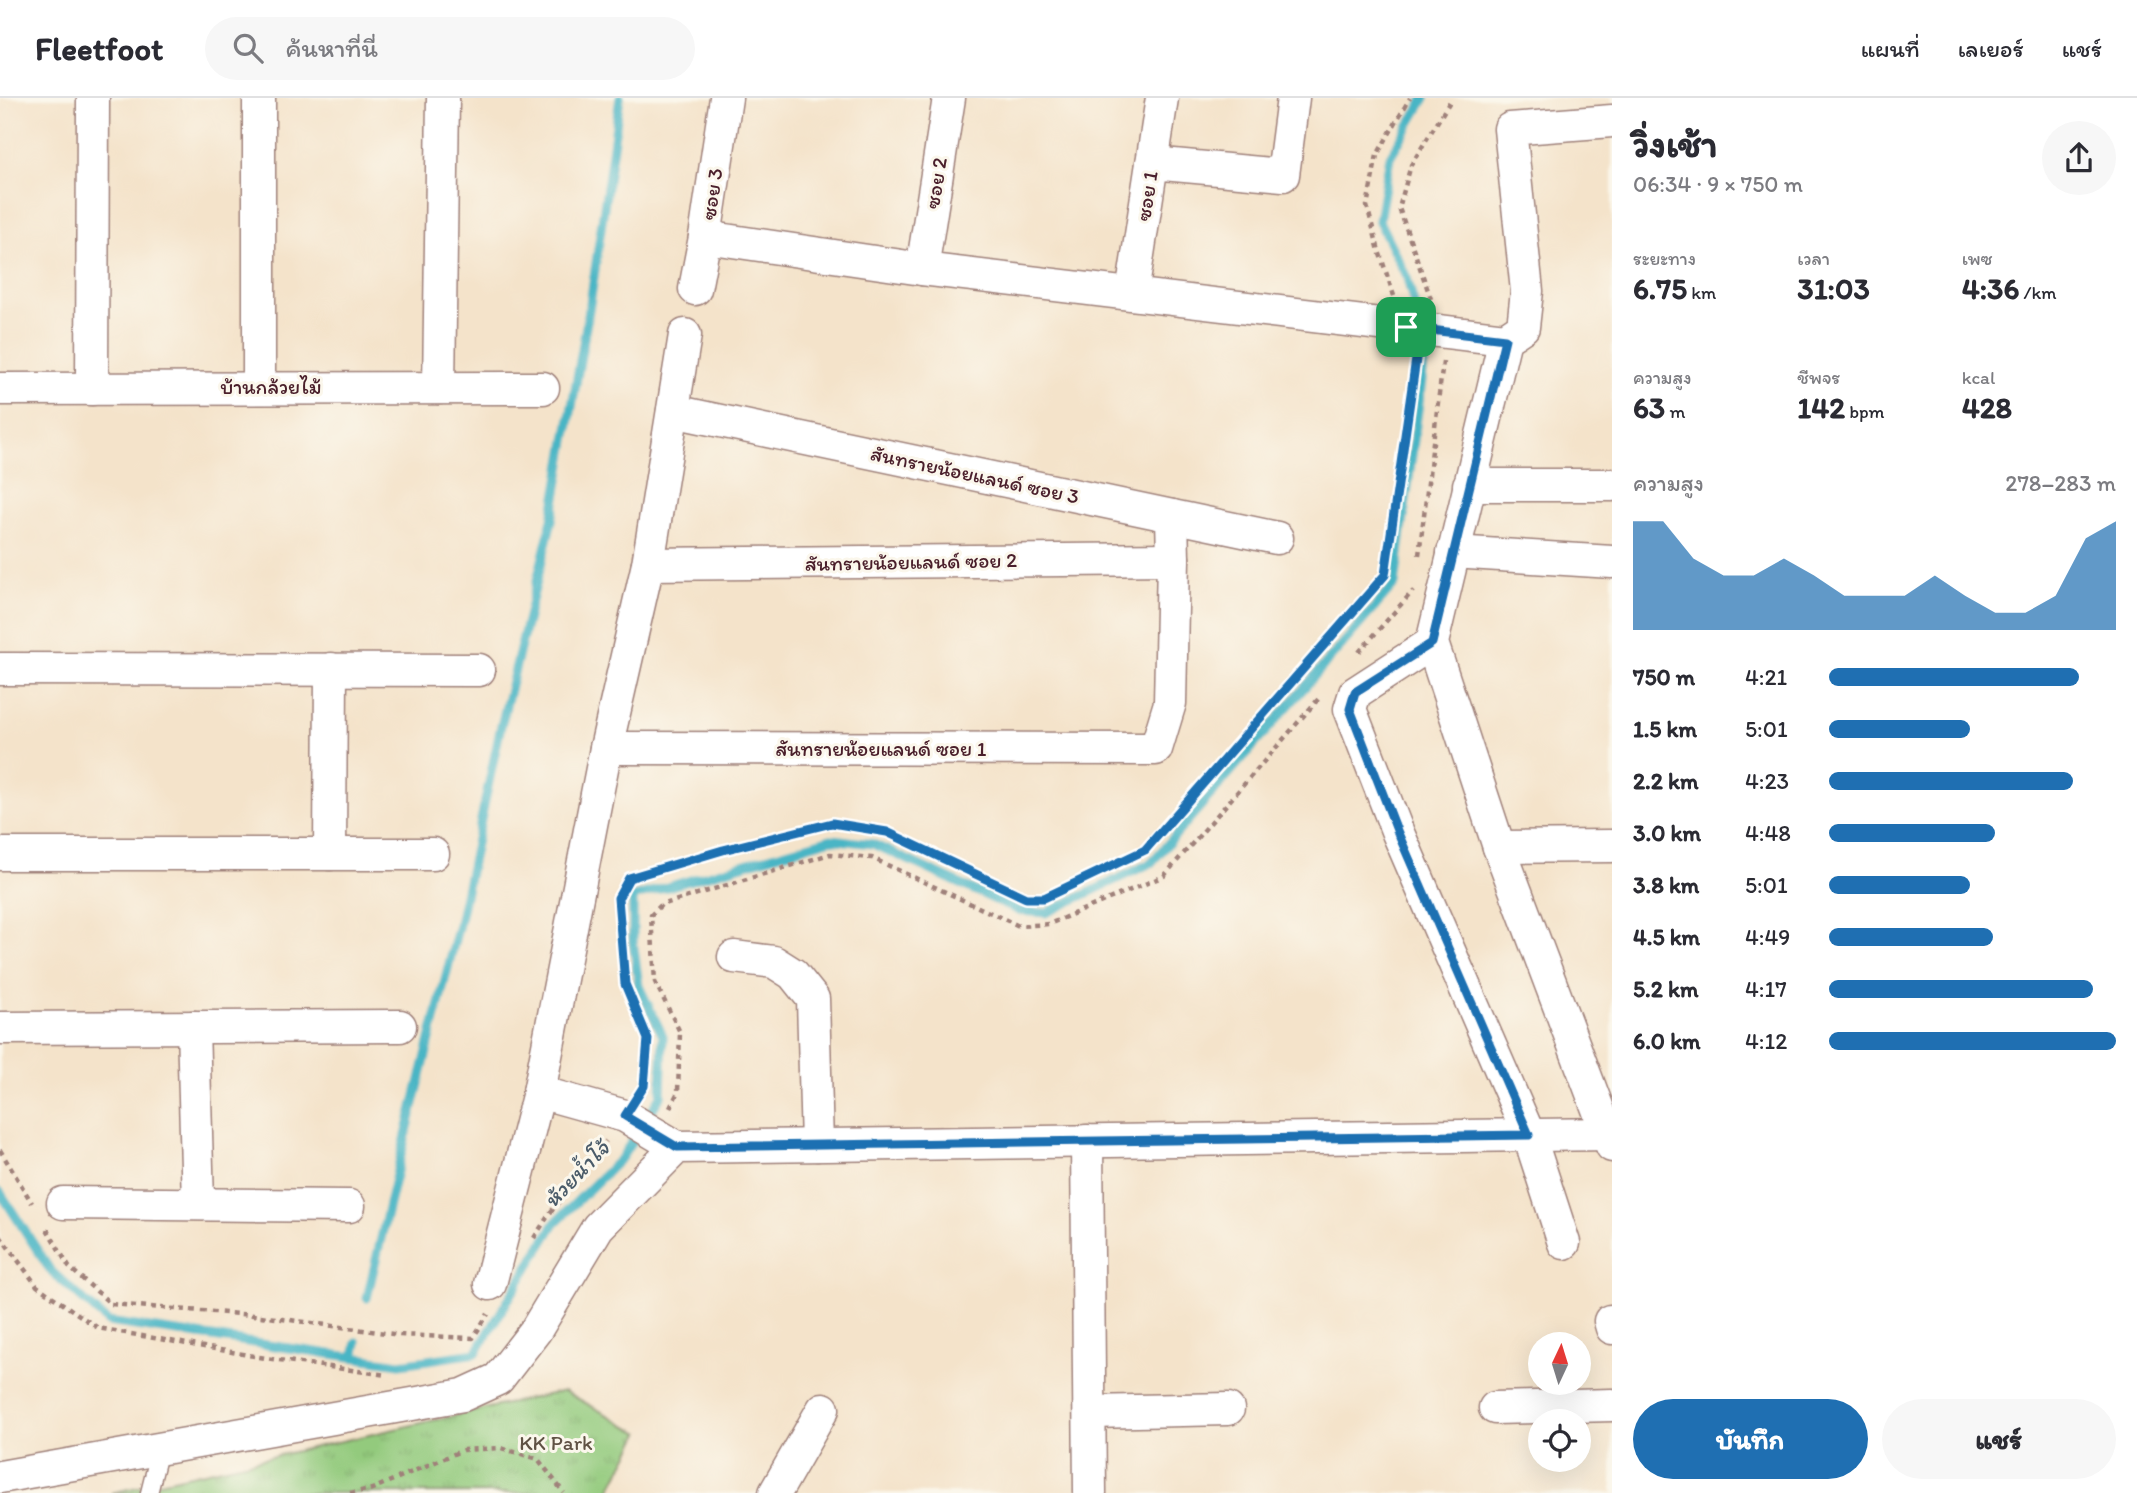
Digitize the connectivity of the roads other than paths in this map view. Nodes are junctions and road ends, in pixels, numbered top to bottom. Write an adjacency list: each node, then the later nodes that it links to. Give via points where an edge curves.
1 (93, 98): 20 (street)
2 (259, 98): 16 (street)
3 (443, 98): 17 (street)
4 (726, 98): 10 (street, ซอย 3)
5 (949, 98): 11 (street, ซอย 2)
6 (1161, 98): 9 (street, ซอย 1)
7 (1293, 98): 9 (street, via 1283,175)
8 (1612, 121): 15 (street, via 1510,129 1527,291 1523,327)
9 (1152, 163): 13 (street, ซอย 1)
10 (705, 237): 11 (street); 12 (street, ซอย 3)
11 (922, 269): 13 (street)
12 (695, 289)
13 (1132, 294): 15 (street)
14 (685, 335): 21 (street)
15 (1505, 339): 22 (street)
16 (260, 387): 17 (street, บ้านกล้วยไม้); 20 (street, บ้านกล้วยไม้)
17 (439, 388): 18 (street, บ้านกล้วยไม้)
18 (543, 388)
19 (0, 389): 20 (street, บ้านกล้วยไม้)
20 (92, 389)
21 (673, 411): 24 (street, สันทรายน้อยแลนด์ ซอย 3); 29 (street)
22 (1469, 485): 23 (street); 26 (street)
23 (1612, 485)
24 (1172, 516): 25 (street, สันทรายน้อยแลนด์ ซอย 3); 27 (street)
25 (1277, 538)
26 (1453, 552): 28 (street); 30 (street)
27 (1173, 559): 29 (street, สันทรายน้อยแลนด์ ซอย 2); 34 (street, สันทรายน้อยแลนด์ ซอย 1, via 1170,703 1156,749)
28 (1612, 562)
29 (648, 564): 34 (street)
30 (1432, 643): 36 (street); 45 (street, via 1355,692 1350,709 1398,833)
31 (0, 669): 32 (street)
32 (331, 669): 33 (street); 38 (street)
33 (479, 670)
34 (606, 748): 44 (street)
35 (1612, 846): 36 (street)
36 (1499, 847): 46 (street)
37 (0, 854): 38 (street)
38 (330, 854): 39 (street)
39 (433, 854)
40 (734, 957): 49 (street, via 774,962 793,974 814,999)
41 (400, 1026): 42 (street)
42 (193, 1027): 43 (street); 50 (street)
43 (0, 1028)
44 (539, 1092): 47 (street, via 625,1116); 54 (street)
45 (1529, 1135): 46 (street); 48 (street); 53 (street)
46 (1610, 1138)
47 (667, 1141): 49 (street); 60 (street, via 598,1227 536,1330 498,1379 463,1395)
48 (1087, 1142): 49 (street); 59 (street)
49 (817, 1145)
50 (198, 1203): 51 (street); 52 (street)
51 (349, 1206)
52 (47, 1211)
53 (1564, 1243)
54 (492, 1294)
55 (1612, 1405): 56 (street)
56 (1496, 1408)
57 (823, 1409): 63 (street)
58 (1228, 1409): 59 (street)
59 (1091, 1412): 64 (street)
60 (160, 1449): 61 (street); 62 (lane)
61 (0, 1476)
62 (149, 1493)
63 (775, 1493)
64 (1090, 1493)

